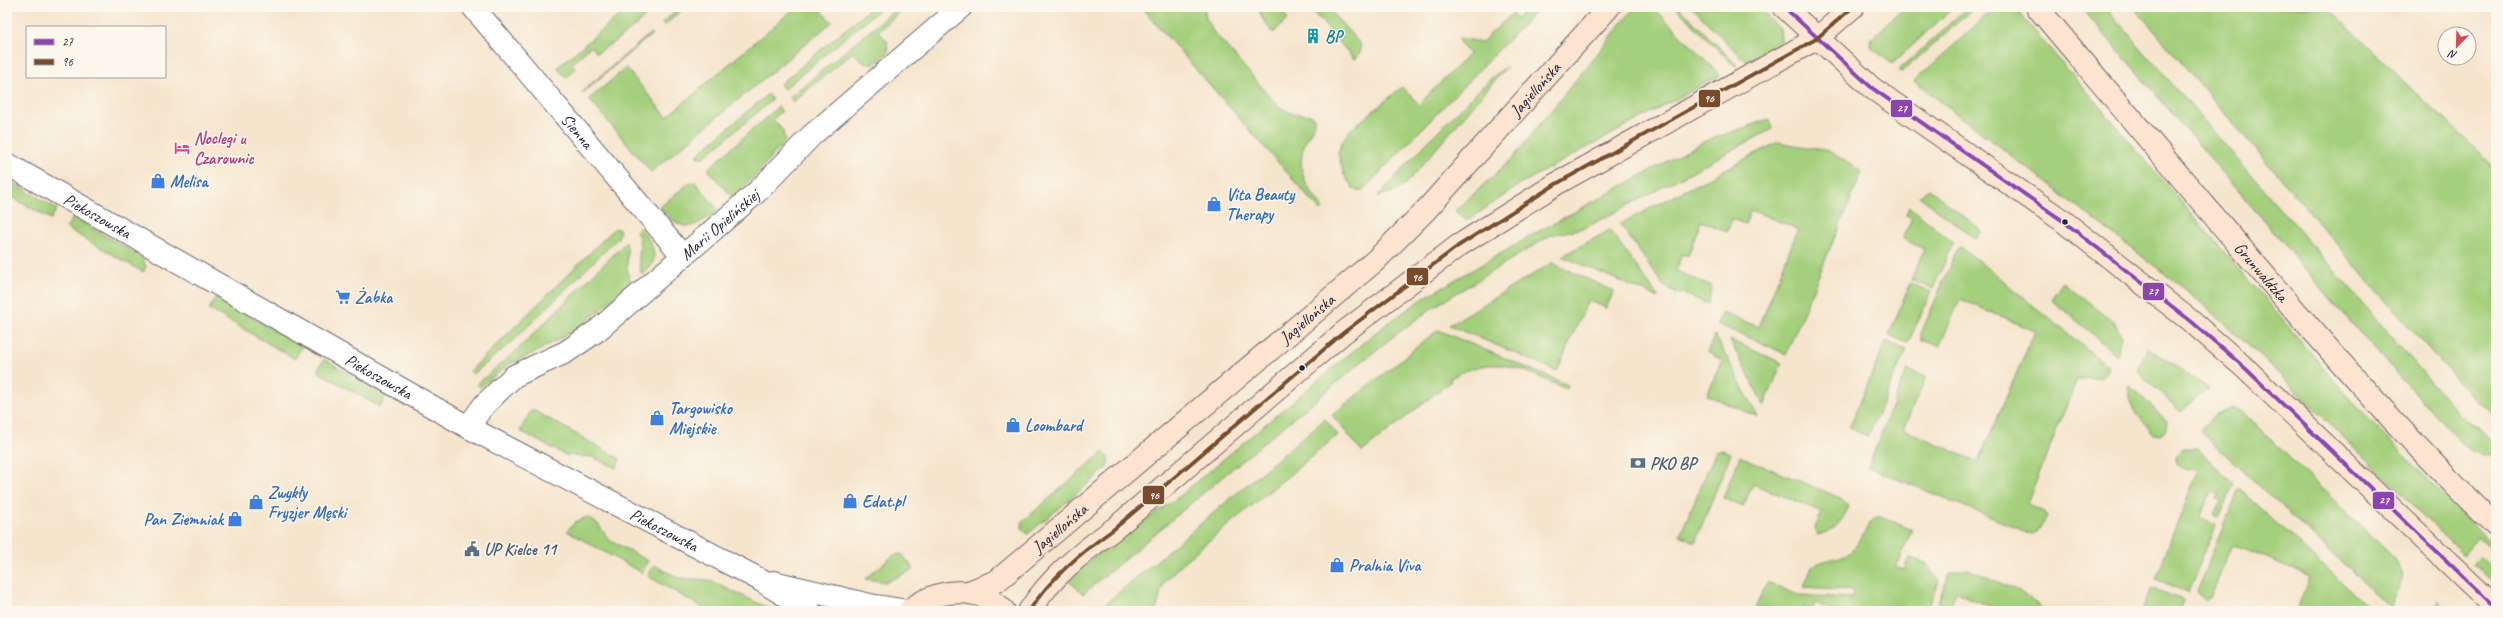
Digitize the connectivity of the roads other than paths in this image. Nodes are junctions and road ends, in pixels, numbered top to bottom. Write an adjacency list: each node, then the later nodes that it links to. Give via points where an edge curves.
1 (473, 7): 9 (street, Sienna)
2 (961, 7): 9 (street, Marii Opielińskiej, via 815,132 758,191)
3 (1609, 7): 13 (street, Jagiellońska, via 1426,210 1376,260 997,580)
4 (1784, 7): 7 (street)
5 (1853, 7): 7 (street, Jagiellońska)
6 (2037, 7): 11 (street, Grunwaldzka, via 2371,398 2418,450)
7 (1816, 39): 14 (street, via 1872,88 2064,221 2192,322 2246,369); 18 (street, Jagiellońska, via 1556,184 1458,246 1343,333 1120,523 1083,551 1055,578)
8 (7, 164): 10 (street, Piekoszowska)
9 (682, 255): 10 (street, Marii Opielińskiej, via 646,289 578,345 514,376 484,404)
10 (468, 427): 12 (street, Piekoszowska)
11 (2496, 526)
12 (757, 578): 15 (street, Piekoszowska); 16 (street, Piekoszowska, via 870,605)
13 (971, 591): 16 (street, Jagiellońska, via 935,597 923,601); 17 (street, via 987,598)
14 (2496, 608)
15 (810, 611)
16 (909, 611)
17 (1004, 611)
18 (1029, 611)

